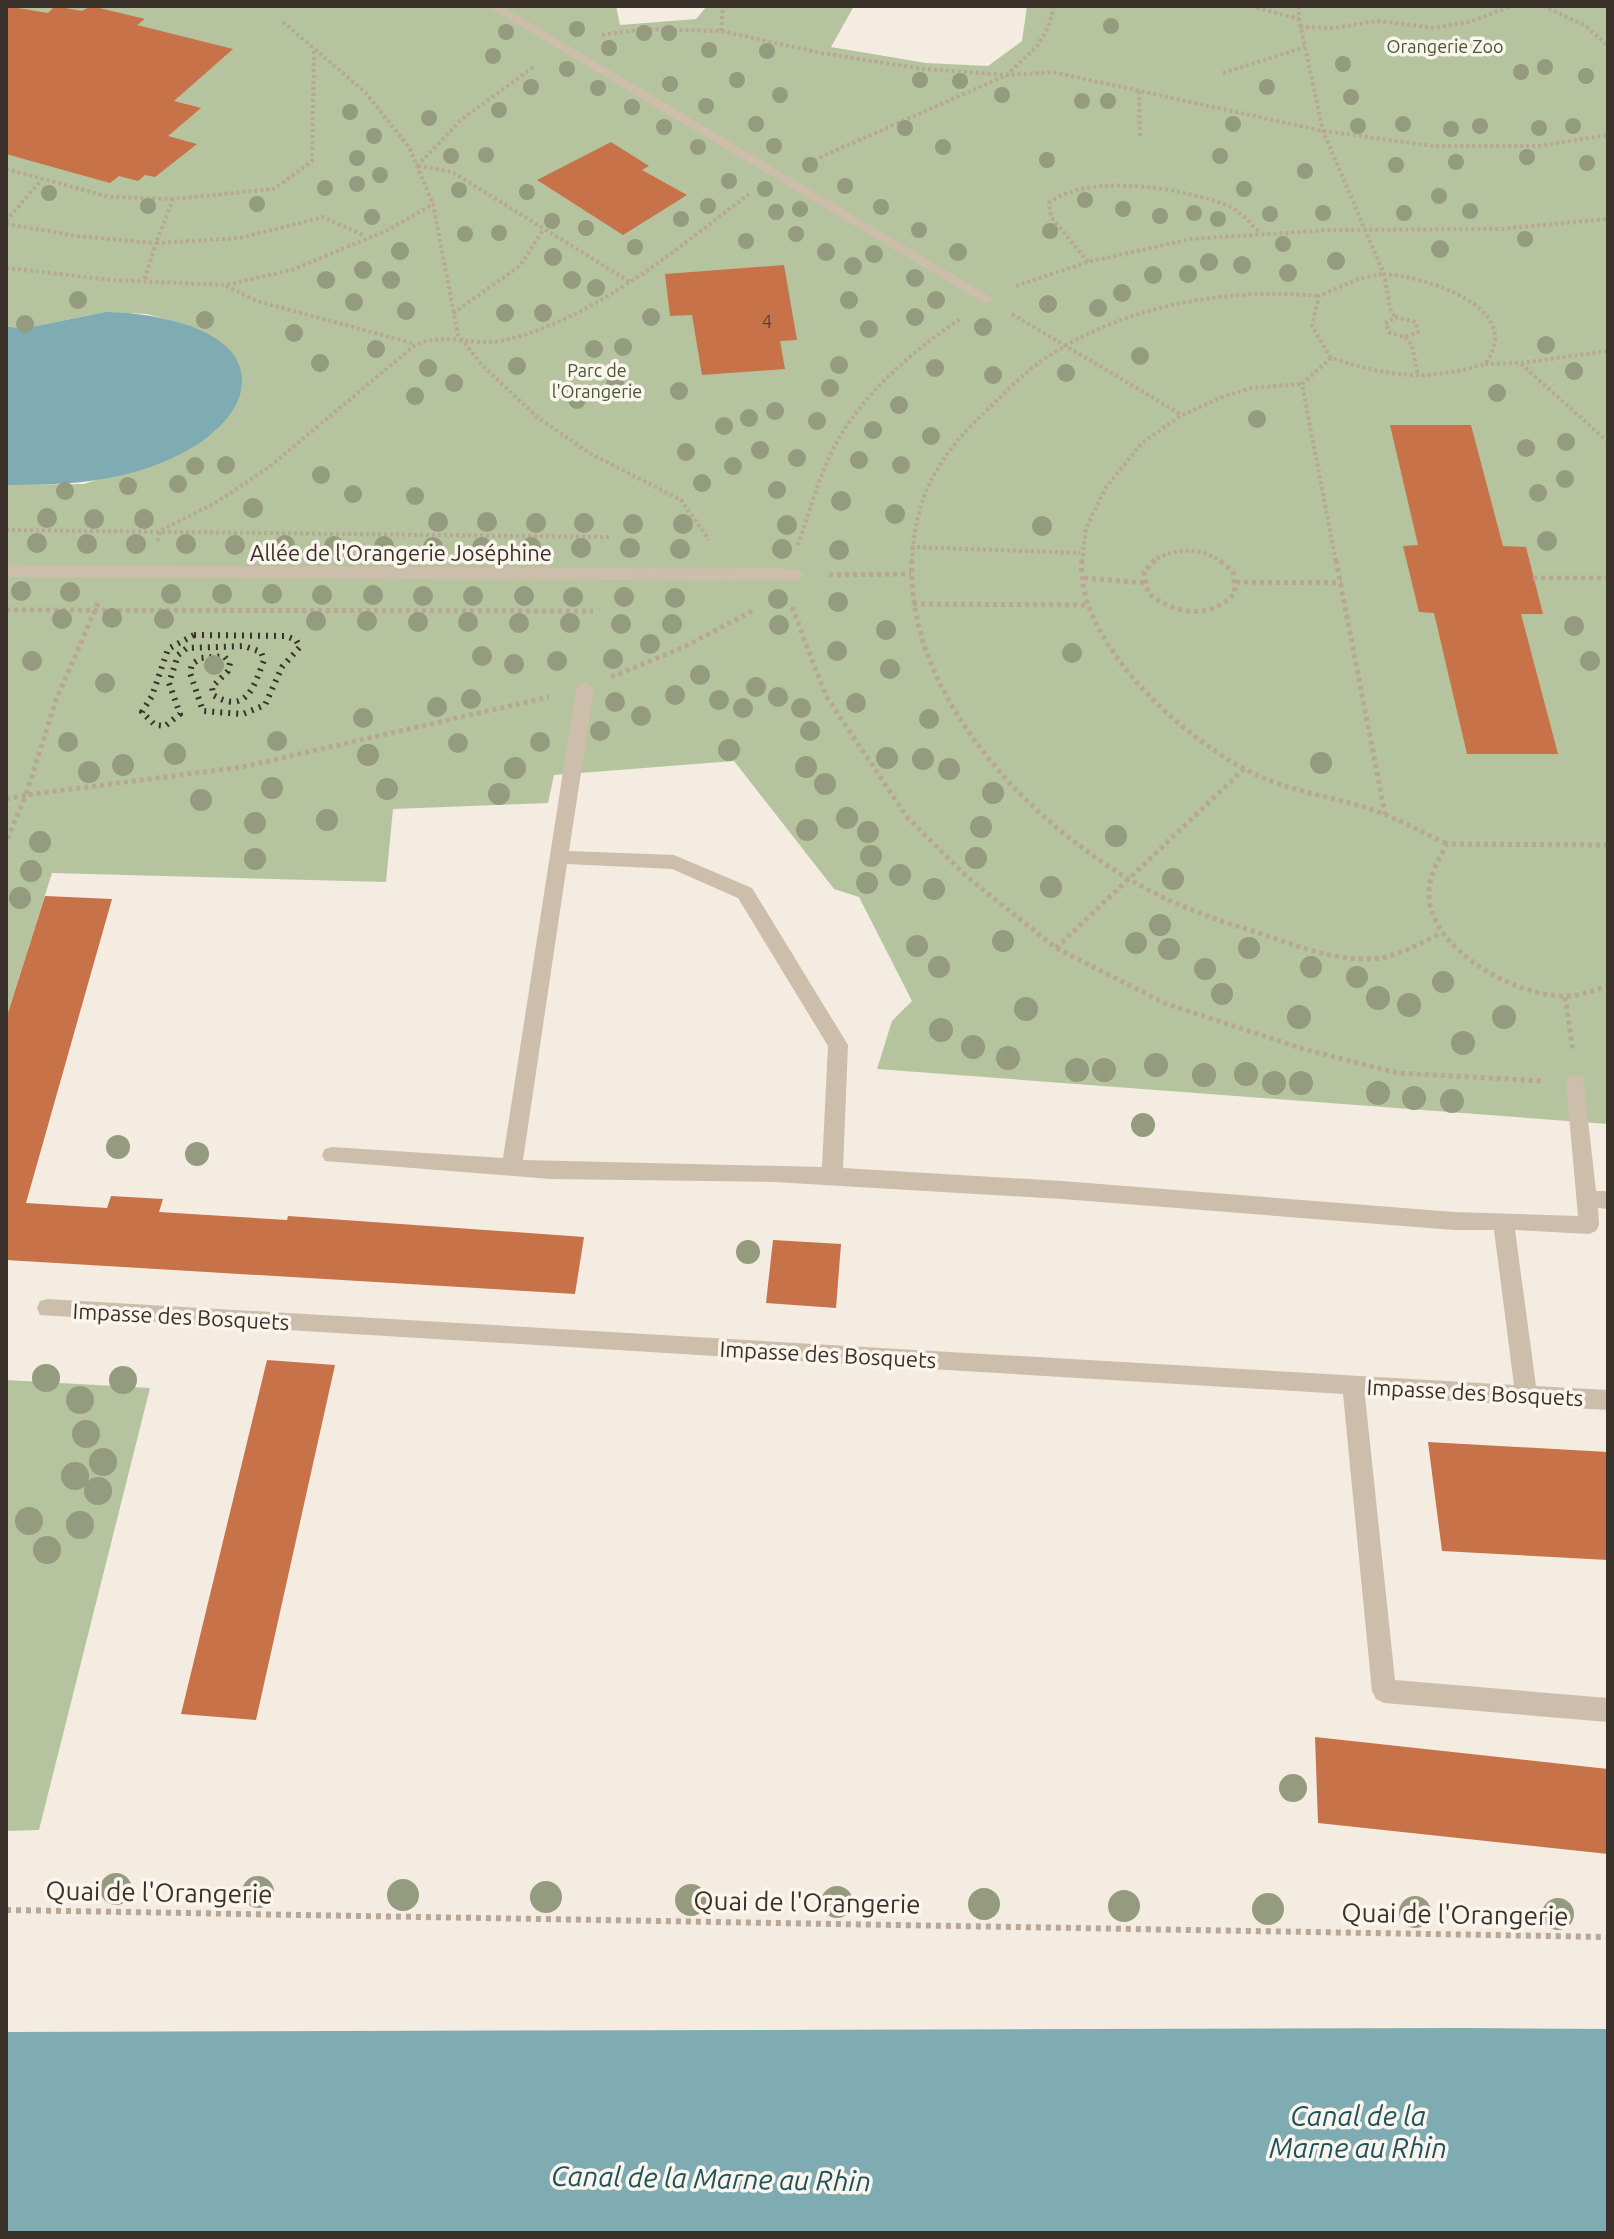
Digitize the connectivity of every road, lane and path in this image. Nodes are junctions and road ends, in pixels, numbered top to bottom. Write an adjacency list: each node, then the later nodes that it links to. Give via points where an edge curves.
1 (493, 6): 14 (street)
2 (723, 6): 11 (path)
3 (1054, 6): 17 (path, via 1049,30 1032,56)
4 (1251, 6): 8 (path)
5 (1299, 6): 8 (path)
6 (1512, 6): 10 (path, via 1435,28 1377,21)
7 (1543, 6): 12 (path, via 1586,26)
8 (1299, 19): 10 (path)
9 (283, 22): 15 (path)
10 (1300, 27): 13 (path)
11 (721, 31): 14 (path, via 641,29); 17 (path, via 923,69)
12 (1608, 46)
13 (1305, 47): 16 (path); 19 (path)
14 (564, 48): 22 (path, via 462,119); 24 (street)
15 (314, 51): 22 (path, via 365,92 409,147); 26 (path, via 312,161 274,189)
16 (1223, 73)
17 (1007, 75): 18 (path, via 1053,72); 24 (path)
18 (1139, 91): 19 (path); 21 (path)
19 (1323, 131): 20 (path, via 1449,147 1537,146); 31 (path)
20 (1608, 135)
21 (1140, 139)
22 (417, 166): 27 (path); 30 (path, via 452,172)
23 (6, 169): 25 (path)
24 (776, 174): 39 (path); 42 (street)
25 (42, 179): 26 (path, via 110,197); 29 (path)
26 (173, 199): 34 (path)
27 (433, 204): 33 (path); 43 (path)
28 (1608, 219): 31 (path, via 1501,229)
29 (6, 222): 34 (path, via 77,236)
30 (543, 230): 39 (path); 43 (path, via 520,266)
31 (1363, 230): 32 (path); 37 (path)
32 (1259, 233): 35 (path, via 1190,239); 35 (path, via 1233,208 1215,201 1144,186 1080,187 1049,203 1051,217)
33 (366, 237): 34 (path, via 323,217 240,238); 40 (path, via 292,270)
34 (156, 243): 38 (path)
35 (1088, 262): 42 (path)
36 (6, 268): 38 (path)
37 (1384, 274): 41 (path); 44 (path); 52 (path, via 1437,282 1474,304 1492,326 1496,347)
38 (144, 281): 40 (path)
39 (632, 283): 45 (path, via 570,317 501,342)
40 (225, 285): 47 (path, via 257,301)
41 (1319, 296): 48 (path, via 1235,293 1173,306); 50 (path, via 1312,326)
42 (987, 299): 48 (path); 68 (path, via 932,338 881,385 844,430 798,542)
43 (453, 313): 45 (path)
44 (1395, 317): 46 (path, via 1384,327); 46 (path, via 1418,326 1418,332)
45 (458, 335): 47 (path); 61 (path, via 537,417 591,454 681,500)
46 (1405, 337): 53 (path, via 1412,345)
47 (416, 344): 58 (path, via 249,480 198,515)
48 (1065, 345): 55 (path); 63 (path, via 1033,367 969,427 936,467)
49 (1608, 351): 51 (path)
50 (1331, 358): 53 (path); 54 (path)
51 (1521, 363): 52 (path); 56 (path)
52 (1485, 364): 53 (path)
53 (1418, 377)
54 (1302, 384): 55 (path, via 1237,391); 74 (path)
55 (1182, 415): 64 (path, via 1132,453 1094,503)
56 (1608, 442)
57 (6, 530): 58 (path)
58 (160, 531): 59 (path)
59 (615, 538)
60 (694, 540): 61 (path)
61 (709, 540): 62 (path)
62 (724, 540)
63 (911, 547): 64 (path); 67 (path)
64 (1080, 553): 69 (path)
65 (6, 571): 66 (street, Allée de l'Orangerie Joséphine)
66 (109, 572): 68 (street, Allée de l'Orangerie Joséphine); 82 (path)
67 (911, 574): 68 (path); 75 (path)
68 (796, 575): 79 (path)
69 (1084, 578): 73 (path); 76 (path)
70 (1533, 578): 71 (path)
71 (1608, 578)
72 (1236, 582): 73 (path, via 1228,602 1195,613 1158,602); 73 (path, via 1214,556 1185,550 1149,563); 74 (path)
73 (1144, 583)
74 (1342, 583): 87 (path)
75 (913, 604): 76 (path); 92 (path, via 931,669 969,736 1050,819)
76 (1087, 605): 84 (path, via 1123,669 1180,726)
77 (741, 609): 83 (path, via 757,609 684,647)
78 (780, 609): 79 (path)
79 (792, 609): 94 (path, via 826,696 907,817 967,877)
80 (6, 610): 82 (path)
81 (600, 610): 82 (path)
82 (95, 611): 85 (path, via 56,700)
83 (585, 688): 85 (path, via 242,767); 91 (street)
84 (1244, 769): 87 (path, via 1312,795); 92 (path)
85 (26, 795): 86 (path); 88 (path)
86 (6, 799)
87 (1385, 814): 89 (path)
88 (6, 842)
89 (1447, 844): 90 (path); 93 (path, via 1433,863 1427,885 1430,909)
90 (1608, 845)
91 (559, 857): 99 (street); 100 (street, via 674,862 745,893 838,1045)
92 (1129, 879): 93 (path, via 1203,915 1329,955 1383,958); 94 (path)
93 (1442, 933): 96 (path, via 1467,959 1500,979)
94 (1056, 948): 97 (path, via 1164,1003 1303,1049 1398,1073)
95 (1608, 986): 96 (path)
96 (1565, 997): 97 (path)
97 (1576, 1082): 101 (street)
98 (332, 1155): 99 (street)
99 (512, 1168): 100 (street)
100 (832, 1177): 102 (street)
101 (1597, 1200): 102 (street, via 1589,1225)
102 (1503, 1221): 105 (street)
103 (48, 1308): 104 (street, Impasse des Bosquets)
104 (1353, 1385): 105 (street, Impasse des Bosquets); 107 (street, via 1384,1691)
105 (1526, 1395): 106 (street, Impasse des Bosquets)
106 (1608, 1400)
107 (1608, 1710)
108 (6, 1910): 109 (path, Quai de l'Orangerie)
109 (1608, 1937)

